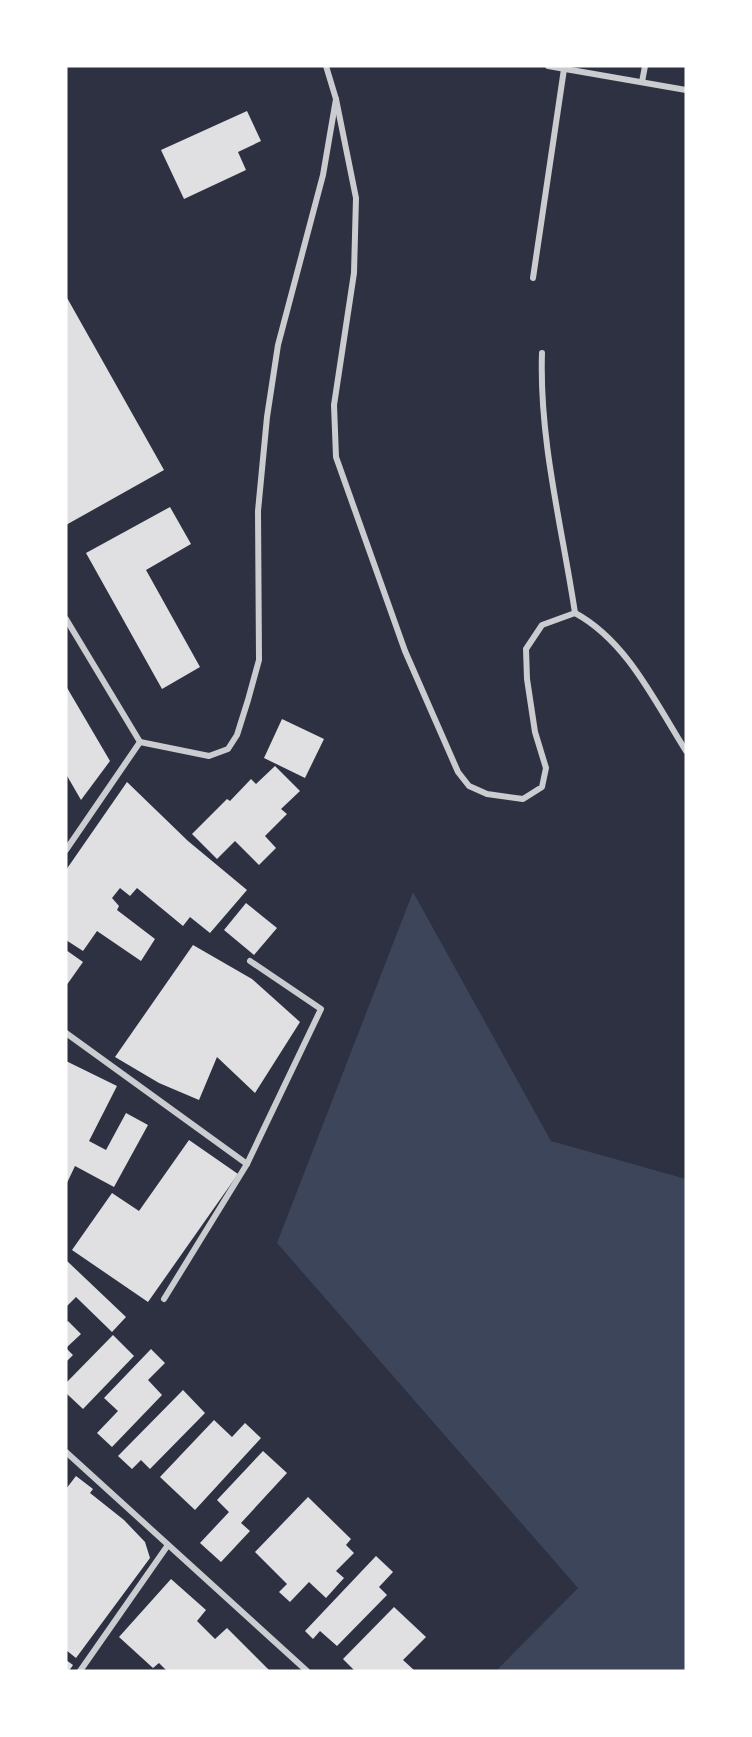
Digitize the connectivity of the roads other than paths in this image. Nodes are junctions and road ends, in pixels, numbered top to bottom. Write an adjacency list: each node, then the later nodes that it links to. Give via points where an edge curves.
1 (326, 66): 7 (street)
2 (548, 66): 4 (street)
3 (645, 66): 5 (street)
4 (564, 69): 5 (street); 8 (street)
5 (642, 82): 6 (street)
6 (686, 90)
7 (336, 99): 10 (street, via 356,198 354,273 334,405 336,457 405,651 448,751 469,786 488,794 523,799 542,787 546,768 535,732 526,649 542,625); 12 (street, via 323,175 278,345 267,417 258,511 259,660 245,709 228,749 209,756)
8 (532, 278)
9 (542, 352): 10 (street, via 546,449)
10 (575, 613): 13 (street, via 597,625 632,666)
11 (66, 619): 12 (street)
12 (140, 742): 14 (street)
13 (686, 751)
14 (66, 850)
15 (250, 961): 17 (street, via 321,1009)
16 (66, 1033): 17 (street)
17 (247, 1164): 18 (street)
18 (164, 1299)
19 (66, 1452): 20 (street)
20 (168, 1545): 21 (street); 22 (street)
21 (80, 1671)
22 (307, 1671)

